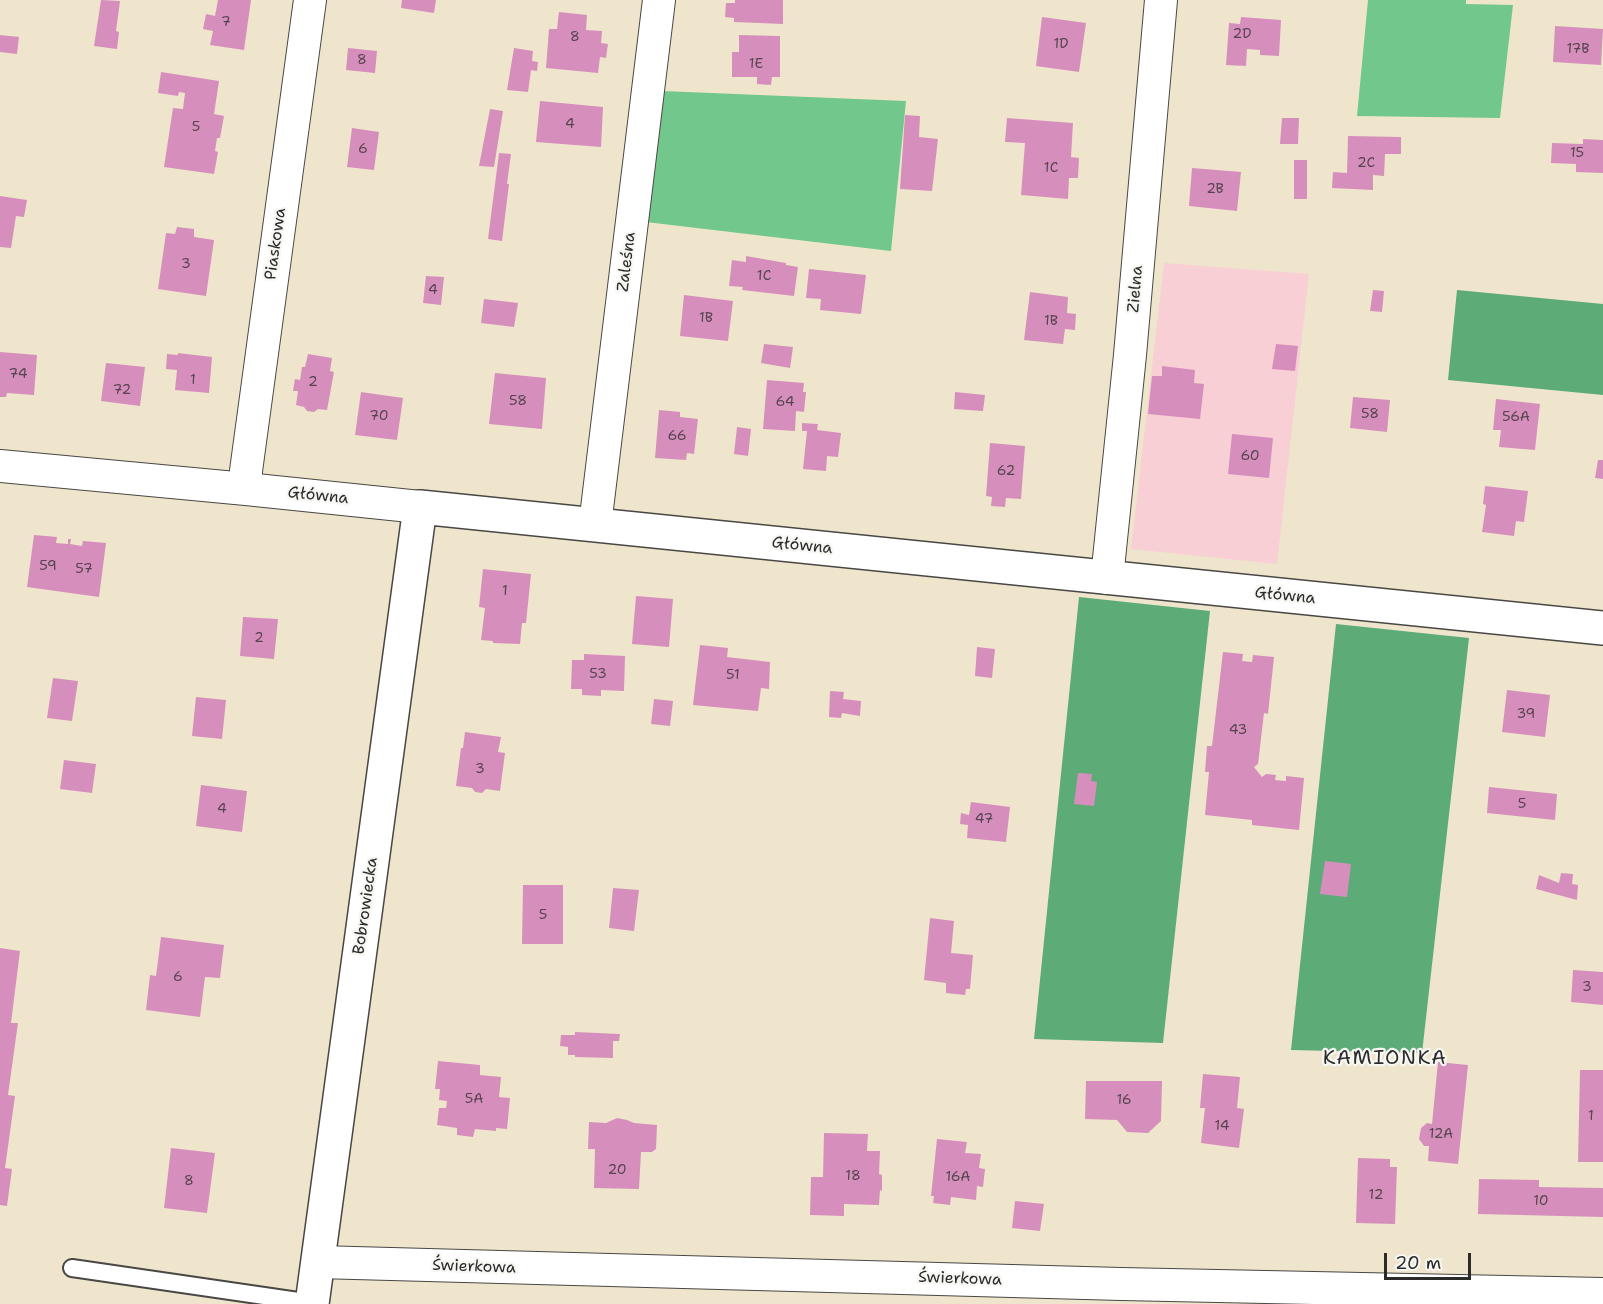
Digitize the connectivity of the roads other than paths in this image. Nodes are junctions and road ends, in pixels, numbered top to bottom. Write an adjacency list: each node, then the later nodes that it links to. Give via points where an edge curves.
1 (310, 0): 5 (street, Piaskowa)
2 (659, 0): 7 (street, Zaleśna)
3 (1161, 0): 8 (street, Zielna)
4 (0, 466): 5 (street, Główna)
5 (246, 489): 6 (street, Główna)
6 (420, 507): 7 (street, Główna); 10 (street, Bobrowiecka)
7 (595, 525): 8 (street, Główna)
8 (1107, 578): 9 (street, Główna)
9 (1603, 628)
10 (318, 1262): 12 (street, Świerkowa); 13 (street, Bobrowiecka)
11 (72, 1268): 13 (lane)
12 (1603, 1294)
13 (312, 1304)

